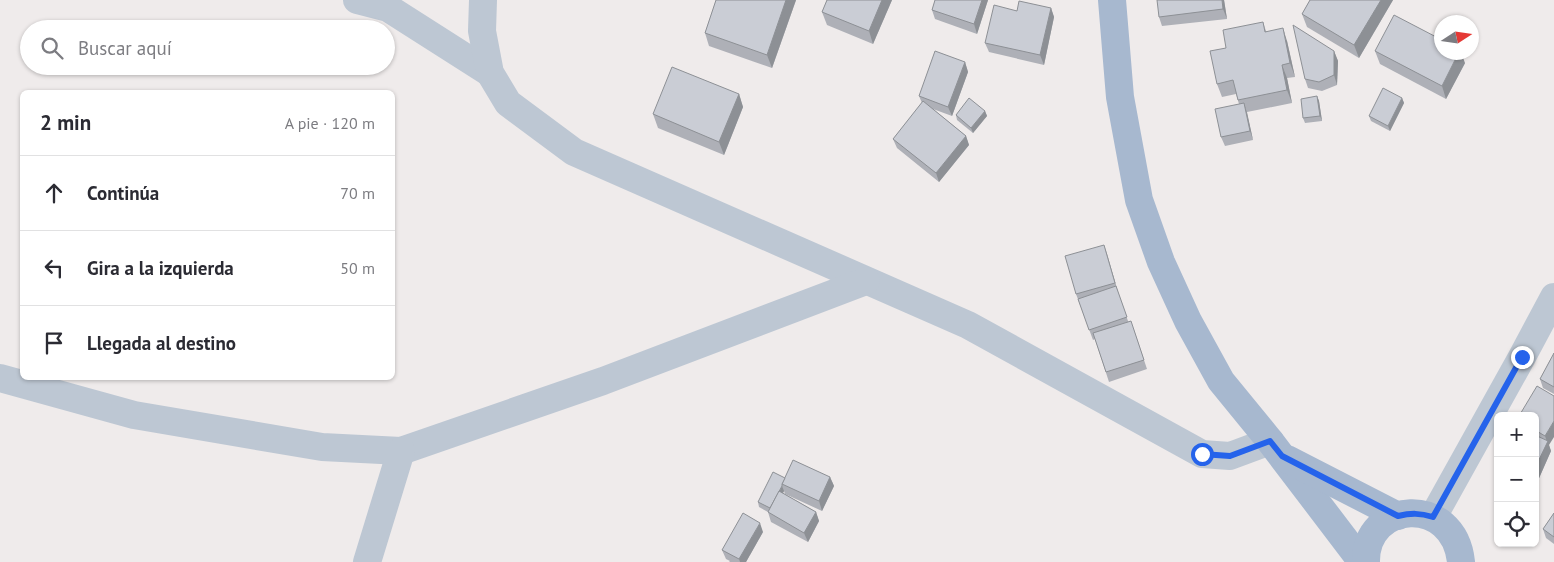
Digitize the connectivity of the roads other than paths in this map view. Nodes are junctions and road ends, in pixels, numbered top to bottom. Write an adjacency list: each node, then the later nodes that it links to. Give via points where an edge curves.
1 (357, 0): 4 (street, via 388,8)
2 (483, 0): 4 (street, via 482,31)
3 (1112, 0): 8 (main road, via 1120,97 1139,200 1152,236 1188,321 1221,381)
4 (490, 73): 5 (street, via 508,103 574,152)
5 (866, 281): 8 (street, via 968,325 1202,454 1230,456); 9 (street, via 603,381)
6 (1554, 296): 11 (street)
7 (0, 378): 9 (street, via 134,415 322,447)
8 (1276, 449): 10 (main road); 13 (main road)
9 (401, 451): 12 (street)
10 (1398, 516): 11 (main road, via 1410,513); 14 (main road, via 1376,530)
11 (1433, 517): 15 (main road, via 1454,536)
12 (367, 562)
13 (1362, 562)
14 (1366, 562)
15 (1461, 562)

